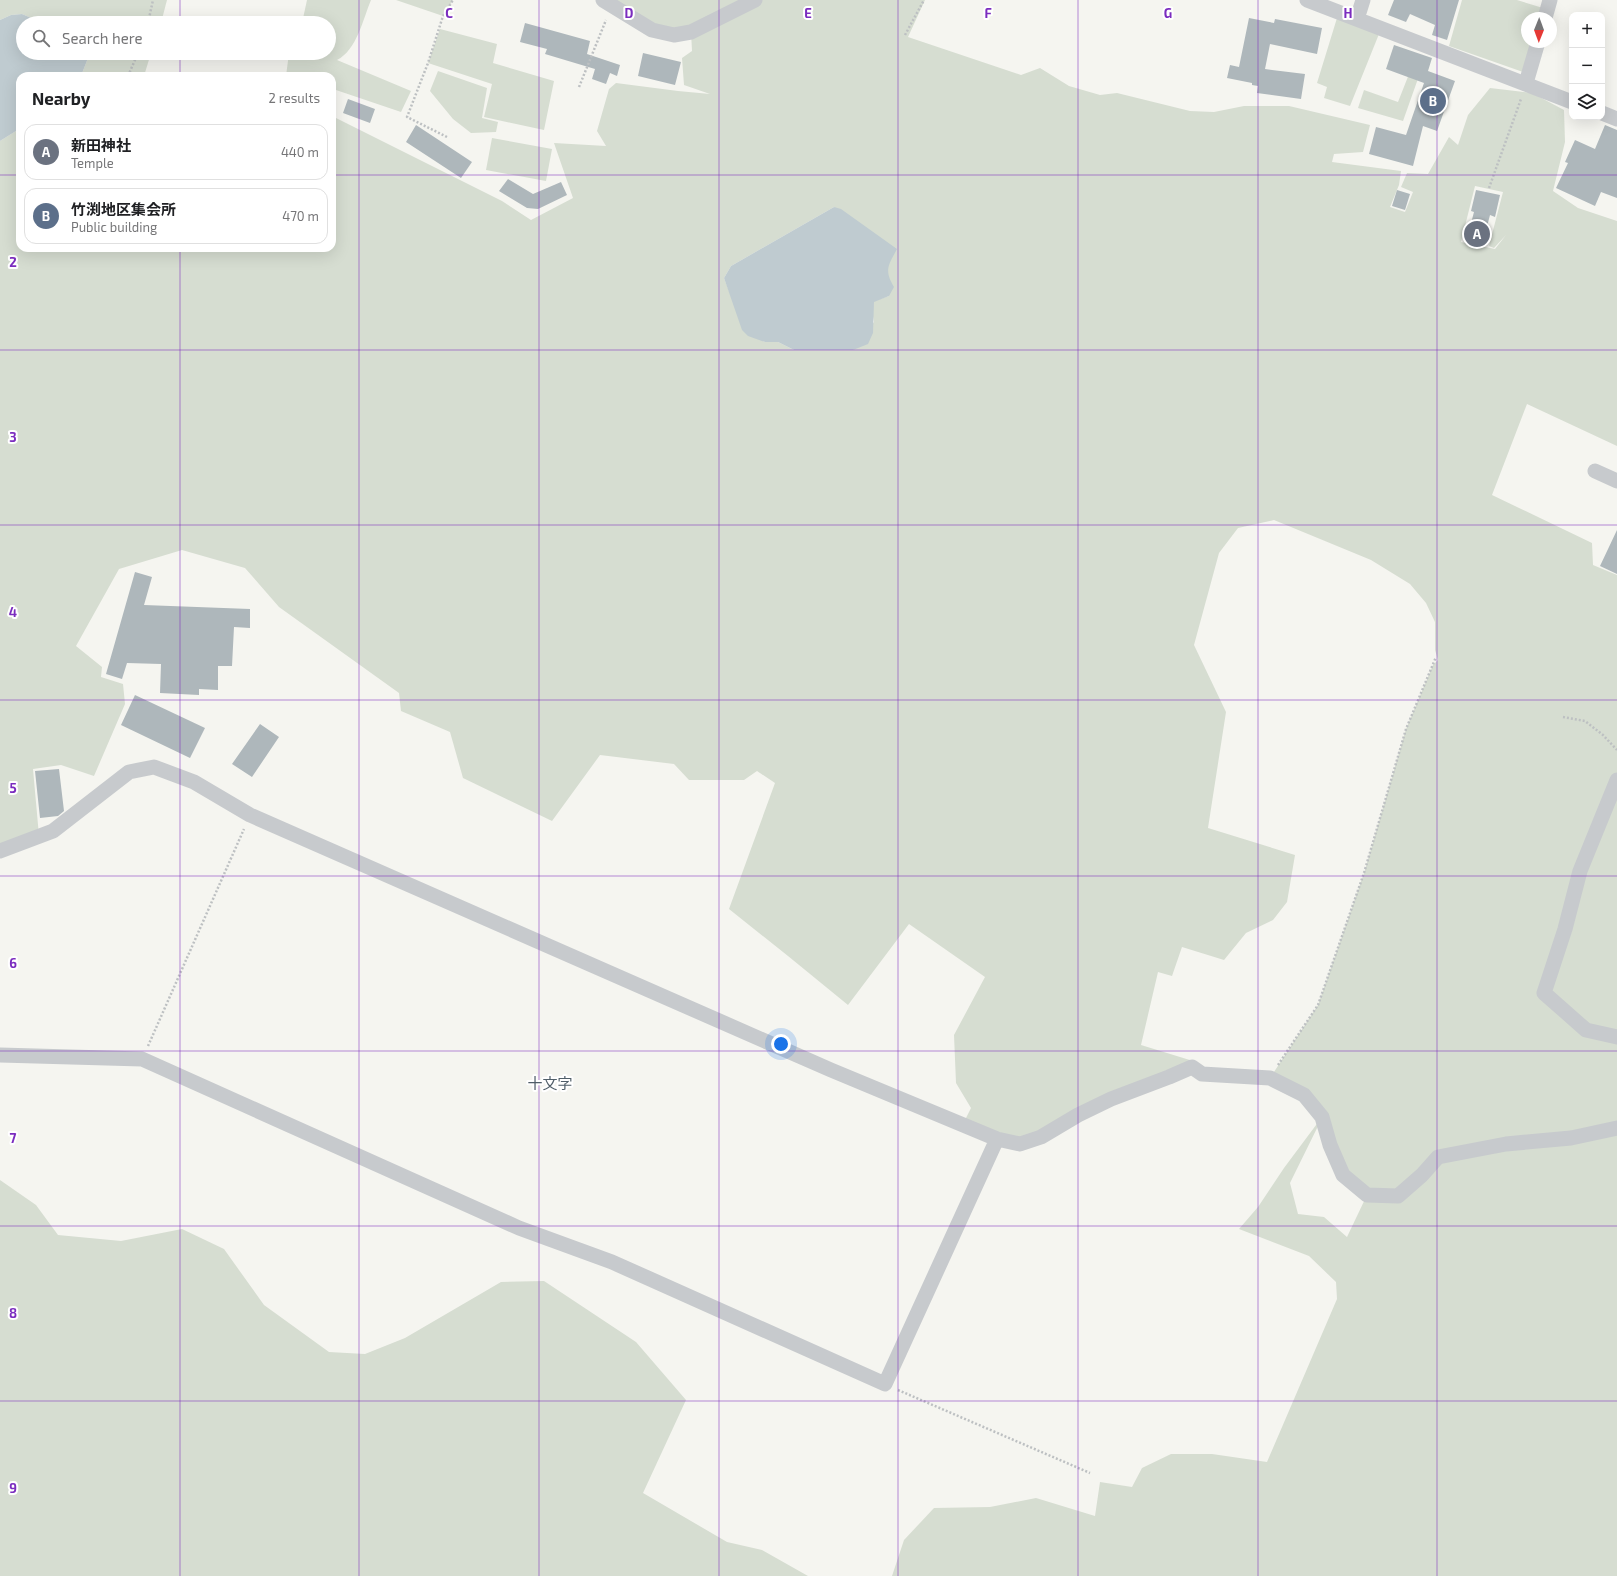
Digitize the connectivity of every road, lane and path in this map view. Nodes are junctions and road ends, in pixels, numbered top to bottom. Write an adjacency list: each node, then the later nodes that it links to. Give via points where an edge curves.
1 (153, 0): 10 (path)
2 (453, 0): 21 (path, via 444,16 407,117)
3 (755, 0): 8 (street, via 691,32 674,36 652,30)
4 (924, 0): 12 (path)
5 (1307, 0): 11 (street)
6 (1363, 0): 11 (street)
7 (1550, 0): 9 (street)
8 (608, 2): 17 (path)
9 (1547, 12)
10 (150, 16)
11 (1357, 19): 16 (street)
12 (905, 35)
13 (1536, 48): 16 (street)
14 (135, 60): 15 (path)
15 (130, 72)
16 (1526, 83): 18 (street); 22 (path)
17 (579, 87)
18 (1569, 101)
19 (1605, 115): 20 (street)
20 (1617, 119)
21 (447, 137)
22 (1489, 188)
23 (1595, 471): 24 (street)
24 (1617, 481)
25 (1436, 657): 34 (path, via 1406,729 1364,873 1318,1005)
26 (1563, 717): 27 (path, via 1585,721)
27 (1617, 750)
28 (1617, 780): 31 (street, via 1580,871 1565,929 1544,993 1586,1030)
29 (250, 815): 30 (street, via 194,782 154,767 129,772 53,831); 33 (path); 36 (street, via 832,1070)
30 (0, 851)
31 (1617, 1037)
32 (0, 1055): 33 (street)
33 (142, 1060): 37 (street, via 519,1228 612,1262)
34 (1270, 1078): 35 (street, via 1304,1096 1313,1106 1322,1117 1330,1145 1343,1175 1367,1194 1398,1196 1438,1157 1506,1144 1571,1138); 36 (street, via 1202,1074 1192,1067 1111,1099 1041,1137 1020,1144)
35 (1617, 1128)
36 (997, 1139): 37 (street)
37 (885, 1384): 38 (path)
38 (1090, 1473)

